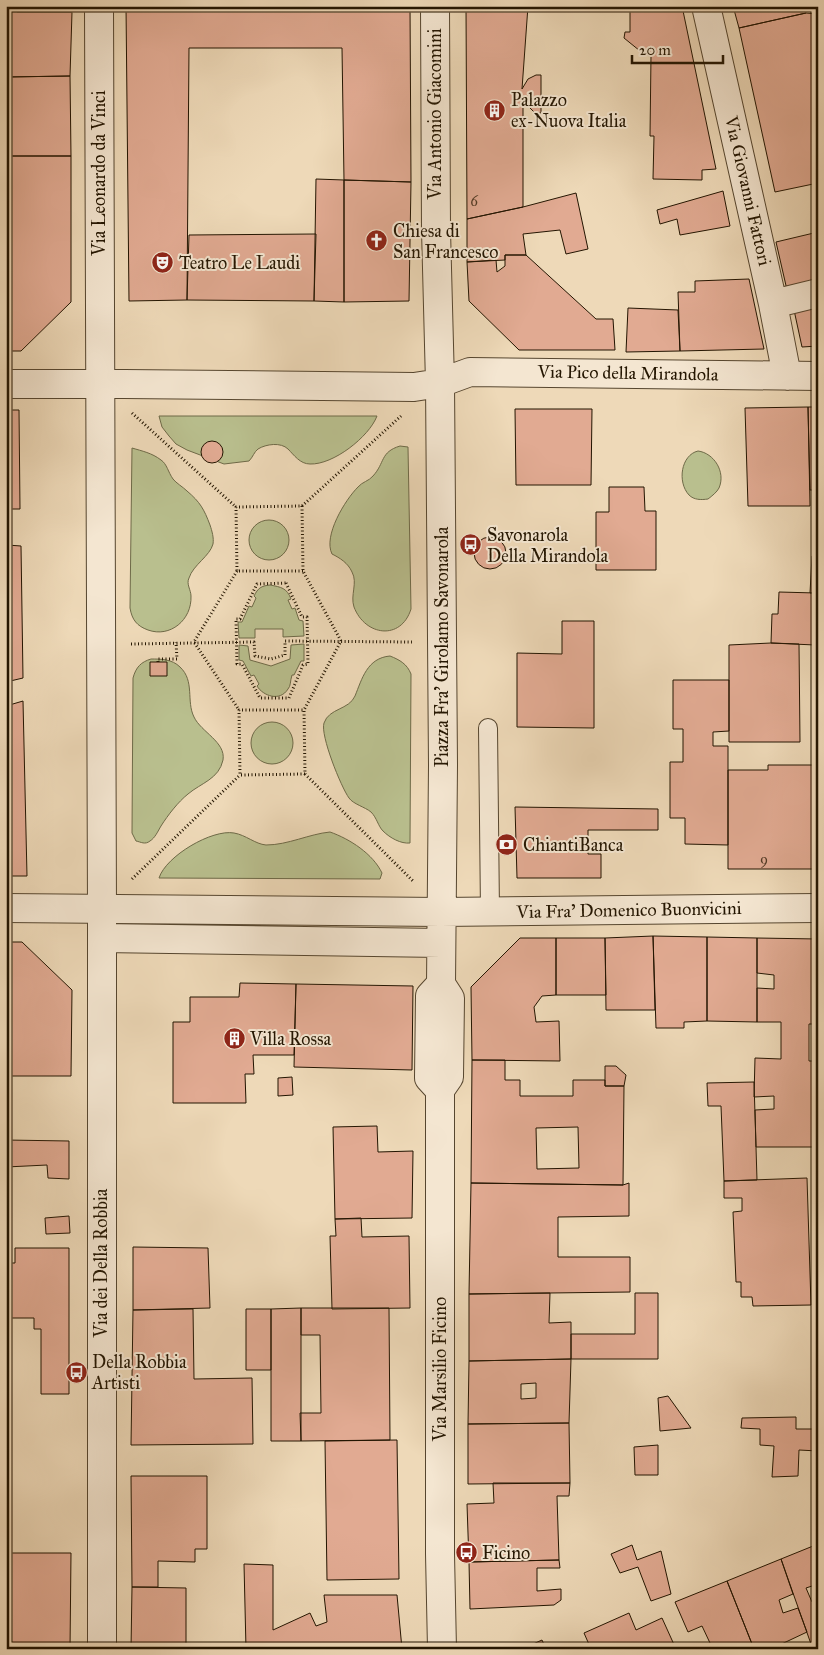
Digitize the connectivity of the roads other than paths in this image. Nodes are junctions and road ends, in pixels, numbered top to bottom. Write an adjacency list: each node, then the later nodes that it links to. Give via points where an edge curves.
1 (99, 6): 11 (street, Via Leonardo da Vinci)
2 (435, 6): 6 (street, Via Antonio Giacomini)
3 (706, 6): 5 (street, Via Giovanni Fattori)
4 (818, 293): 5 (street)
5 (773, 304): 7 (street, Via Giovanni Fattori)
6 (439, 341): 9 (street, Piazza Fra' Girolamo Savonarola)
7 (787, 376): 8 (street, Via Pico della Mirandola); 9 (street, Via Pico della Mirandola, via 470,372)
8 (818, 376)
9 (440, 383): 11 (street, via 414,387); 16 (street, Piazza Fra' Girolamo Savonarola)
10 (6, 384): 11 (street)
11 (100, 384): 15 (street)
12 (488, 728): 17 (lane)
13 (6, 908): 15 (street)
14 (818, 908): 17 (street, Via Fra' Domenico Buonvicini)
15 (102, 909): 16 (street); 18 (street)
16 (441, 912): 17 (street, Via Fra' Domenico Buonvicini); 19 (street, Piazza Fra' Girolamo Savonarola)
17 (490, 912)
18 (102, 938): 19 (street); 20 (street, Via dei Della Robbia)
19 (442, 944): 21 (street, Via Marsilio Ficino, via 441,984 430,996 429,1078 440,1090)
20 (102, 1649)
21 (442, 1649)

